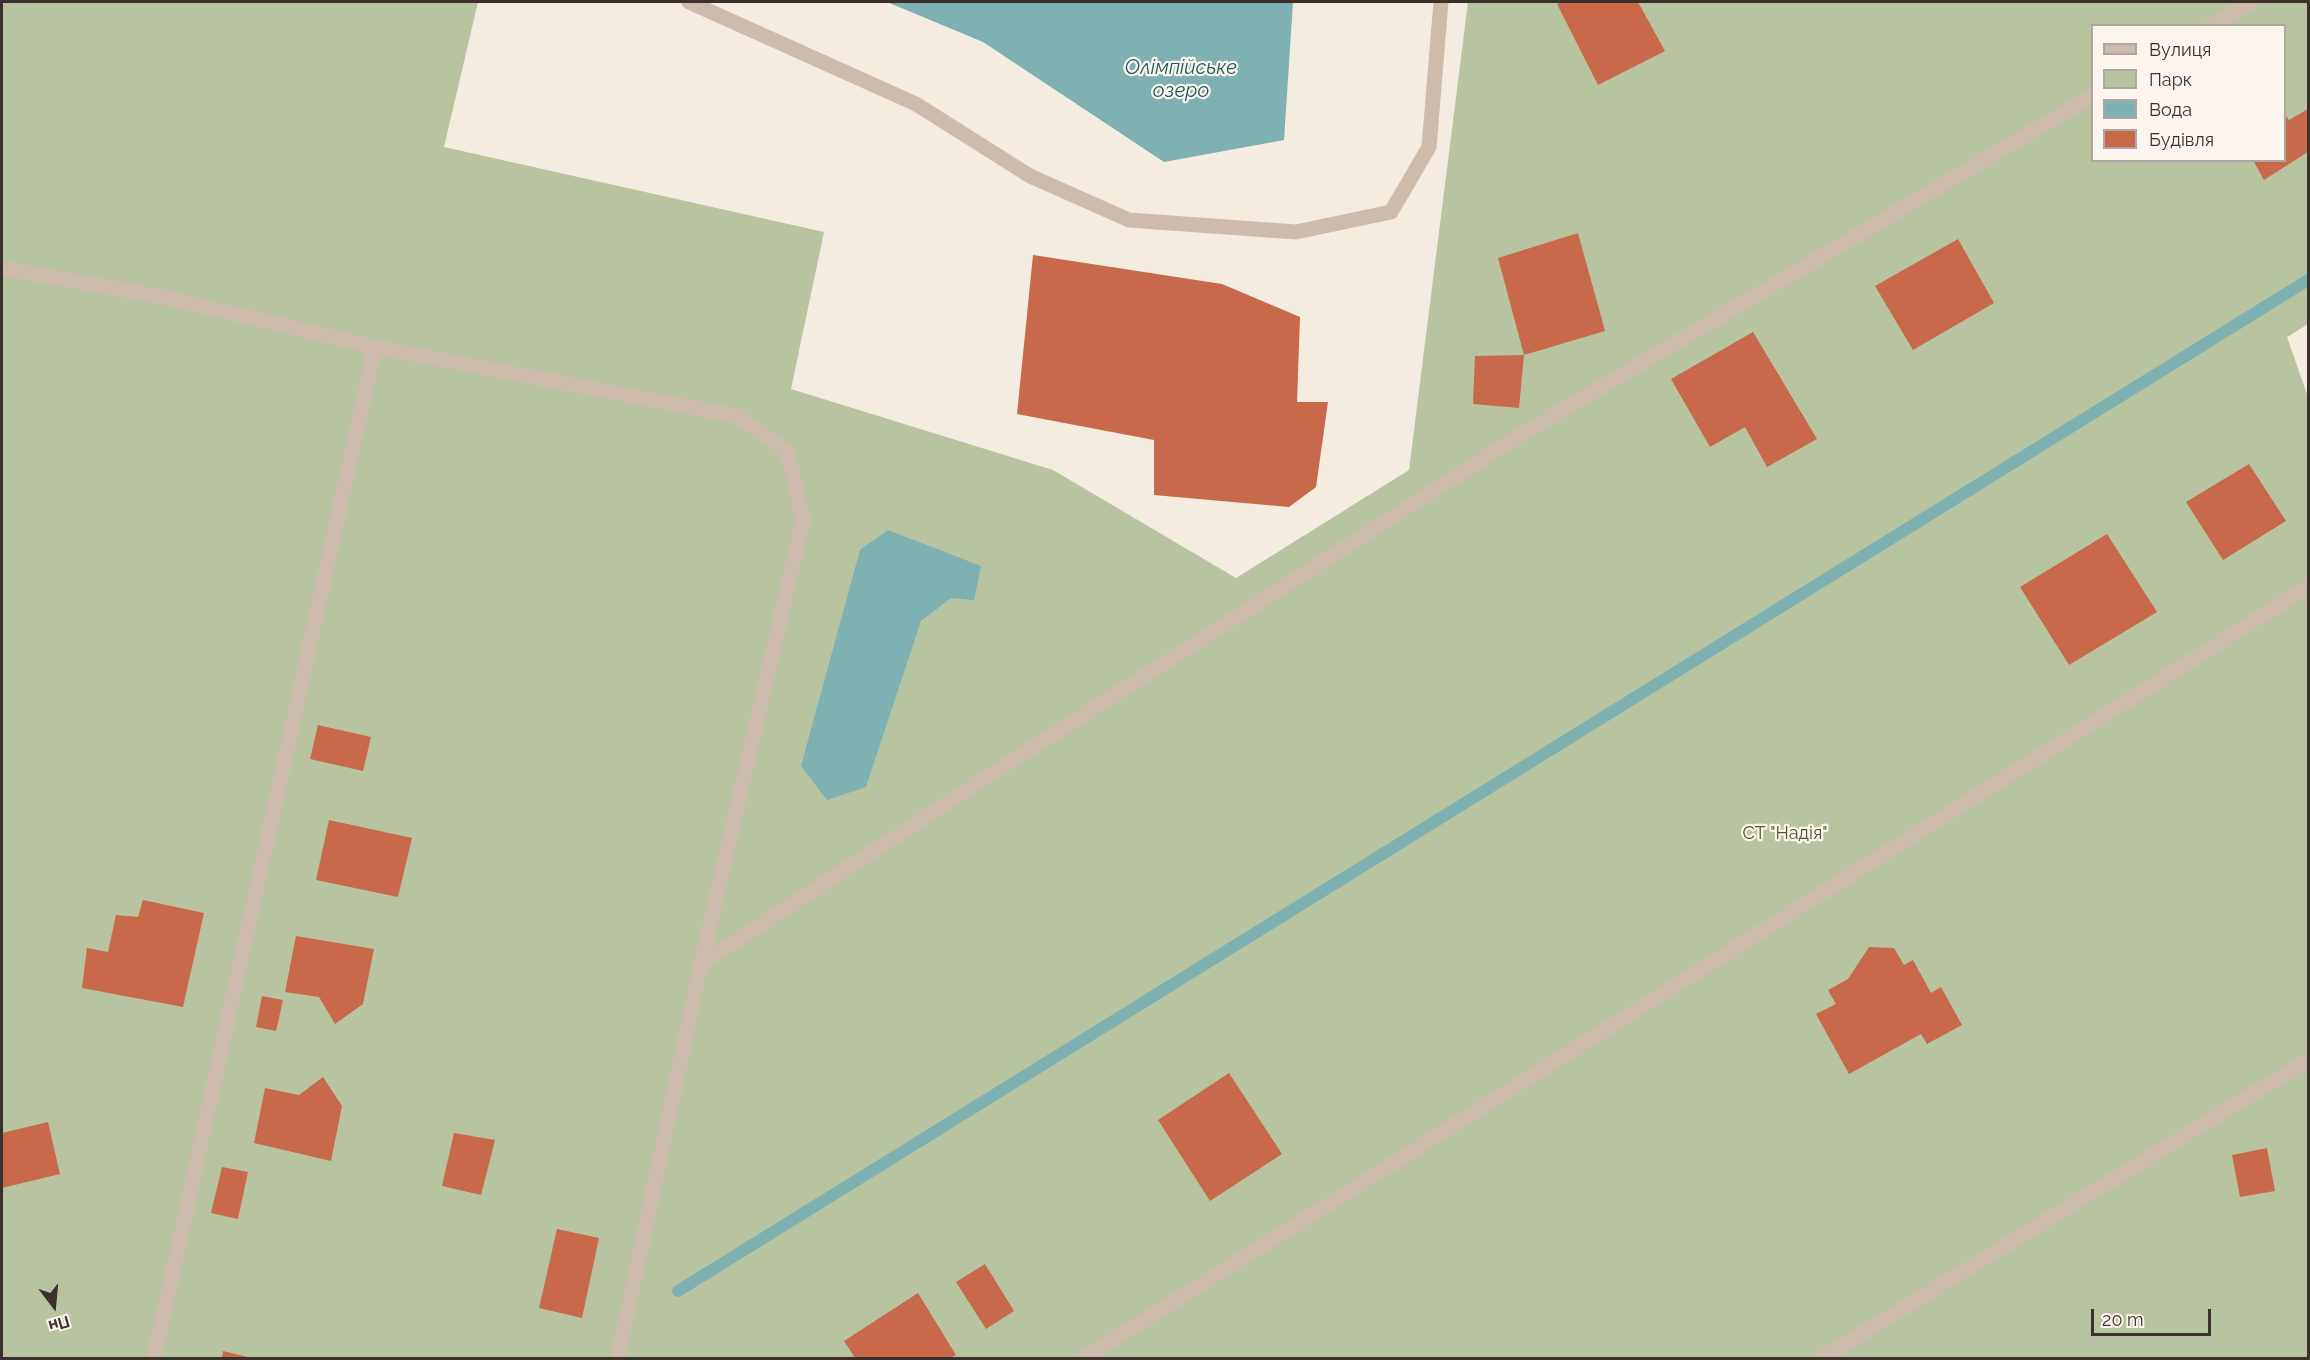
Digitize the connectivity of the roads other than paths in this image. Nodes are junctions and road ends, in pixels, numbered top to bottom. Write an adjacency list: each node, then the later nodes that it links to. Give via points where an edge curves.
1 (689, 2): 2 (street, via 915,104 1030,176 1129,219 1296,232 1391,212 1429,147)
2 (1441, 2)
3 (2252, 2): 4 (street)
4 (2214, 24)
5 (2091, 97): 9 (street, via 1522,434)
6 (2, 268): 7 (street, via 164,297)
7 (375, 347): 9 (street, via 737,416 788,452 802,521); 11 (street)
8 (2308, 587): 13 (street)
9 (701, 964): 12 (street)
10 (2308, 1060): 14 (street)
11 (154, 1359)
12 (618, 1359)
13 (1084, 1359)
14 (1822, 1359)

